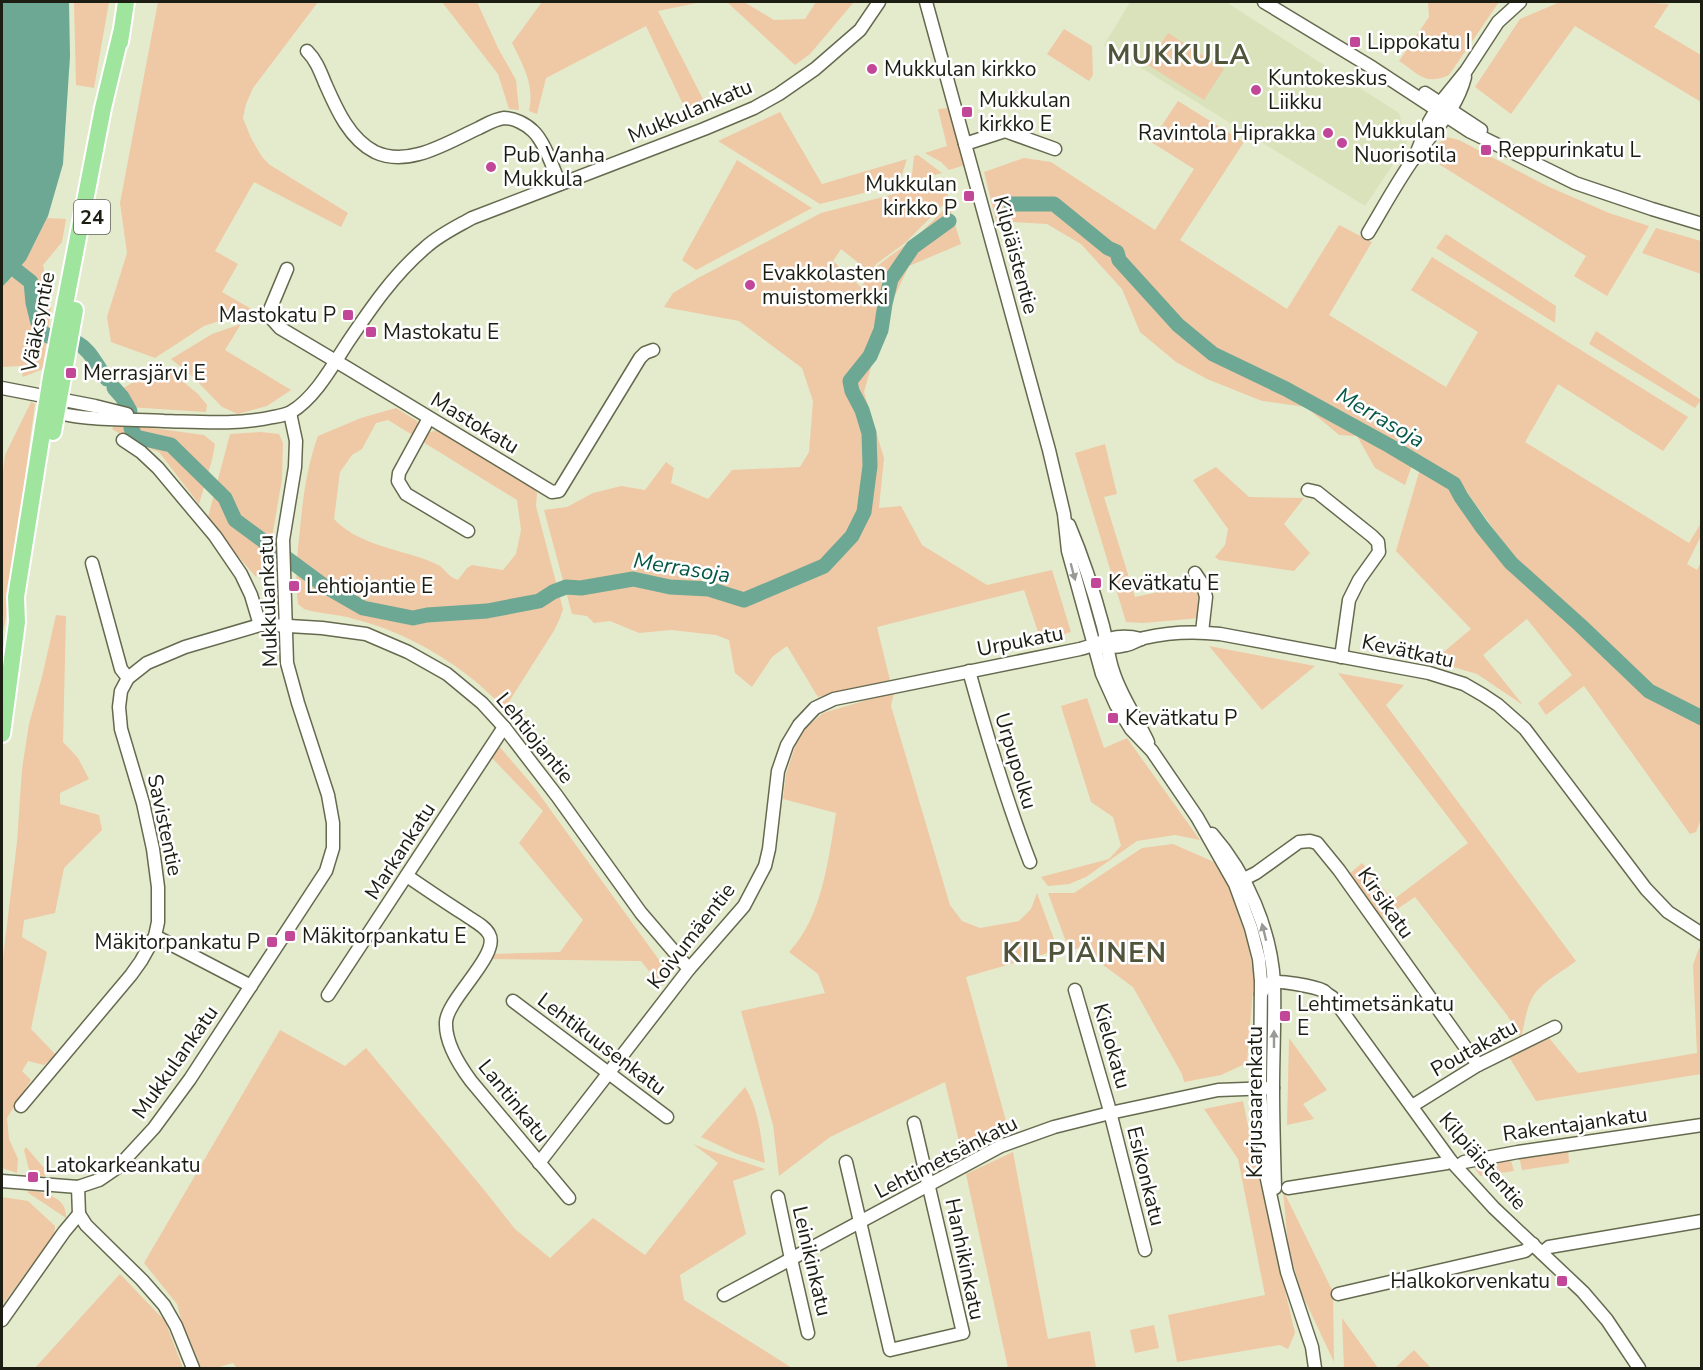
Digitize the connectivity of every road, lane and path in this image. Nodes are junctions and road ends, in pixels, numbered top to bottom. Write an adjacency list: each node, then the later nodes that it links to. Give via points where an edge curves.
1 (126, 2): 21 (highway, Vääksyntie / 24, via 103,108)
2 (1264, 2): 9 (street)
3 (1276, 2): 9 (street)
4 (1520, 2): 8 (street, via 1498,22)
5 (926, 3): 11 (street, Kilpiäistentie)
6 (879, 4): 14 (street, Mukkulankatu, via 860,30 779,94 704,129)
7 (307, 51): 14 (street, via 339,114 355,135 377,153 410,156 427,152 506,118 520,121 534,131)
8 (1466, 71): 9 (street); 10 (street)
9 (1438, 107): 10 (street); 13 (street)
10 (1449, 114): 13 (street); 15 (street, via 1575,183)
11 (965, 144): 12 (street, via 1005,131); 26 (street, Kilpiäistentie)
12 (1055, 149)
13 (1414, 159): 16 (street)
14 (560, 184): 19 (street, Mukkulankatu, via 472,218 426,246 381,294)
15 (1701, 224)
16 (1368, 233)
17 (287, 269): 19 (street, Mastokatu, via 269,312 271,318 280,328)
18 (653, 350): 23 (street, Mastokatu, via 640,358 556,493)
19 (336, 362): 22 (street, Mukkulankatu, via 313,392); 23 (street, Mastokatu)
20 (2, 388): 21 (street)
21 (54, 403): 22 (street, via 89,417 213,423); 40 (highway, Vääksyntie / 24, via 16,597 17,622)
22 (290, 413): 31 (street, Mukkulankatu, via 296,441 283,540)
23 (429, 418): 27 (street, via 398,481 406,494)
24 (123, 440): 30 (street, via 158,468 215,536 242,574)
25 (1308, 490): 35 (street, via 1317,492 1378,542 1379,552 1349,600)
26 (1064, 514): 33 (street, Kilpiäistentie, via 1079,549); 34 (street, Kilpiäistentie, one-way to 34, via 1068,551)
27 (468, 531)
28 (92, 562): 38 (street, via 121,669)
29 (1195, 573): 32 (street, via 1206,597)
30 (260, 625): 31 (street); 38 (street, via 185,647 147,663)
31 (286, 625): 39 (street, Lehtiojantie, via 366,634 408,652 447,674); 48 (street, Mukkulankatu, via 287,663 328,795 333,848 326,871)
32 (1202, 632): 33 (street, Kevätkatu, via 1167,634 1128,645); 35 (street, Kevätkatu)
33 (1107, 643): 34 (street, Kevätkatu); 41 (street, Kilpiäistentie, via 1124,698)
34 (1093, 646): 36 (street, Urpukatu); 41 (street, Kilpiäistentie, via 1116,705)
35 (1341, 657): 45 (street, Kevätkatu, via 1444,677 1498,705 1526,729 1657,902)
36 (969, 671): 37 (street, Urpukatu); 42 (street, Urpupolku, via 985,731)
37 (955, 674): 47 (street, Koivumäentie, via 834,699 815,708 799,725 778,771 765,866 744,906)
38 (128, 678): 46 (street, Savistentie, via 121,692 121,729 144,803 153,849 158,887)
39 (504, 727): 43 (street, Markankatu); 47 (street, Lehtiojantie, via 641,913)
40 (2, 734)
41 (1152, 751): 44 (street, Kilpiäistentie, via 1197,818 1224,848)
42 (1030, 862)
43 (407, 876): 51 (street, Markankatu); 64 (street, Lantinkatu, via 489,933 492,941 477,971 457,996 446,1028 458,1062)
44 (1239, 882): 49 (street, Kilpiäistentie, via 1263,925); 54 (street, Kirsikatu, via 1299,843 1317,843)
45 (1701, 934)
46 (155, 936): 48 (street); 57 (street, Savistentie, via 130,975)
47 (689, 969): 55 (street, Koivumäentie)
48 (251, 986): 68 (street, Mukkulankatu, via 154,1128 118,1167 99,1180)
49 (1267, 986): 56 (street, Karjusaarenkatu); 58 (street, Kilpiäistentie, via 1285,981 1332,997)
50 (1075, 990): 59 (street, Kielokatu)
51 (328, 995)
52 (513, 1001): 55 (street, Lehtikuusenkatu)
53 (1555, 1027): 54 (street, Poutakatu)
54 (1478, 1065): 58 (street, Poutakatu)
55 (608, 1073): 60 (street, Lehtikuusenkatu); 64 (street, Koivumäentie)
56 (1267, 1089): 59 (street, Lehtimetsänkatu, via 1218,1090); 82 (street, Karjusaarenkatu, via 1275,1216 1287,1272)
57 (21, 1106)
58 (1412, 1106): 65 (street, Kilpiäistentie)
59 (1110, 1113): 67 (street, Lehtimetsänkatu, via 1001,1146); 76 (street, Esikonkatu)
60 (667, 1118)
61 (914, 1123): 67 (street, Hanhikinkatu)
62 (1701, 1125): 65 (street, Rakentajankatu)
63 (846, 1162): 74 (street)
64 (538, 1163): 71 (street, Lantinkatu)
65 (1454, 1164): 69 (street, Rakentajankatu); 75 (street, Kilpiäistentie)
66 (2, 1180): 68 (street, Mukkulankatu)
67 (929, 1185): 74 (street, Lehtimetsänkatu); 74 (street, Hanhikinkatu, via 963,1333 890,1350)
68 (78, 1187): 72 (street)
69 (1288, 1188)
70 (778, 1197): 77 (street, Leinikinkatu)
71 (569, 1198)
72 (79, 1214): 80 (street); 83 (street, via 164,1305 177,1326)
73 (1701, 1221): 75 (street)
74 (859, 1223): 77 (street, Lehtimetsänkatu)
75 (1537, 1249): 78 (street); 86 (street, Kilpiäistentie, via 1607,1320)
76 (1145, 1250)
77 (791, 1259): 79 (street, Lehtimetsänkatu); 81 (street, Leinikinkatu)
78 (1338, 1294)
79 (724, 1295)
80 (2, 1320)
81 (808, 1333)
82 (1312, 1347): 84 (street, Karjusaarenkatu); 85 (street, Karjusaarenkatu)
83 (193, 1368)
84 (1316, 1368)
85 (1324, 1368)
86 (1639, 1368)

